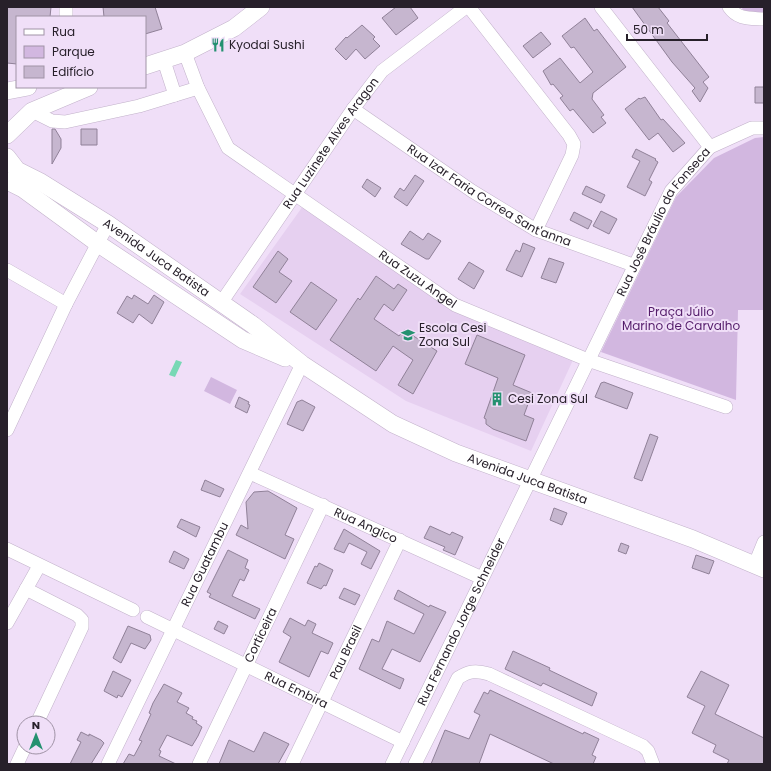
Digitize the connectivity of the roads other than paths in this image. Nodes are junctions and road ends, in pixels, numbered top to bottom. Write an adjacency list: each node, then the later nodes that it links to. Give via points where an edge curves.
1 (261, 7): 7 (main road, via 234,28)
2 (466, 7): 15 (street, Rua Luzinete Alves Aragon, via 382,71)
3 (469, 7): 24 (street, via 574,144 572,155)
4 (601, 7): 19 (street)
5 (729, 7): 6 (street, via 742,18)
6 (764, 19)
7 (185, 53): 8 (main road); 12 (street, Rua Zuzu Angel)
8 (164, 61): 9 (main road); 14 (street)
9 (146, 66)
10 (23, 88): 13 (main road)
11 (87, 88): 16 (main road)
12 (198, 88): 14 (street); 22 (street, Rua Zuzu Angel, via 228,148)
13 (7, 91)
14 (175, 94): 16 (street, via 139,106 65,122 52,121)
15 (353, 109): 22 (street, Rua Luzinete Alves Aragon); 24 (street, Rua Izar Faria Correa Sant'anna, via 472,191)
16 (32, 111): 18 (main road)
17 (764, 128): 19 (street, Rua José Bráulio da Fonseca, via 752,128)
18 (7, 136)
19 (710, 147): 26 (street, Rua José Bráulio da Fonseca, via 671,191)
20 (7, 157): 23 (main road, Avenida Juca Batista, via 17,170)
21 (7, 181): 25 (main road, Avenida Juca Batista, via 23,189)
22 (294, 195): 28 (street, Rua Luzinete Alves Aragon); 32 (street, Rua Zuzu Angel, via 455,305)
23 (108, 224): 25 (street); 28 (main road, Avenida Juca Batista)
24 (536, 230): 26 (street, Rua Izar Faria Correa Sant'anna)
25 (97, 243): 29 (street); 31 (main road, Avenida Juca Batista)
26 (633, 265): 32 (street, Rua José Bráulio da Fonseca)
27 (7, 270): 29 (street)
28 (221, 303): 30 (main road, Avenida Juca Batista)
29 (66, 304): 35 (street)
30 (253, 325): 31 (main road, via 256,336 249,341); 33 (main road, Avenida Juca Batista)
31 (243, 340): 33 (main road, Avenida Juca Batista)
32 (588, 360): 34 (street, Rua Zuzu Angel); 37 (street, Rua José Bráulio da Fonseca)
33 (302, 364): 36 (street, Rua Guatambu); 37 (main road, Avenida Juca Batista, via 393,424 456,453)
34 (726, 407)
35 (7, 430)
36 (250, 472): 38 (street, Rua Angico); 49 (street, Rua Guatambu)
37 (530, 480): 43 (main road, Avenida Juca Batista, via 693,539); 44 (street, Rua Fernando Jorge Schneider)
38 (323, 506): 39 (street, Rua Angico); 50 (street, Corticeira)
39 (400, 540): 44 (street, Rua Angico); 51 (street, Pau Brasil)
40 (764, 542): 43 (street)
41 (7, 549): 42 (street)
42 (39, 566): 45 (street); 46 (street)
43 (760, 567)
44 (482, 578): 53 (street, Rua Fernando Jorge Schneider)
45 (26, 589): 48 (street); 52 (street, via 82,620 82,627)
46 (133, 610)
47 (147, 617): 49 (street, Rua Embira)
48 (7, 622)
49 (174, 628): 50 (street, Rua Embira); 54 (street, Rua Guatambu)
50 (247, 664): 51 (street, Rua Embira); 55 (street, Corticeira)
51 (322, 702): 53 (street, Rua Embira); 56 (street, Pau Brasil)
52 (41, 715)
53 (403, 742): 57 (street, Rua Fernando Jorge Schneider)
54 (108, 764)
55 (199, 764)
56 (292, 764)
57 (392, 764)
58 (415, 764): 59 (street, via 458,678 467,672 478,671 643,746)
59 (653, 764)

